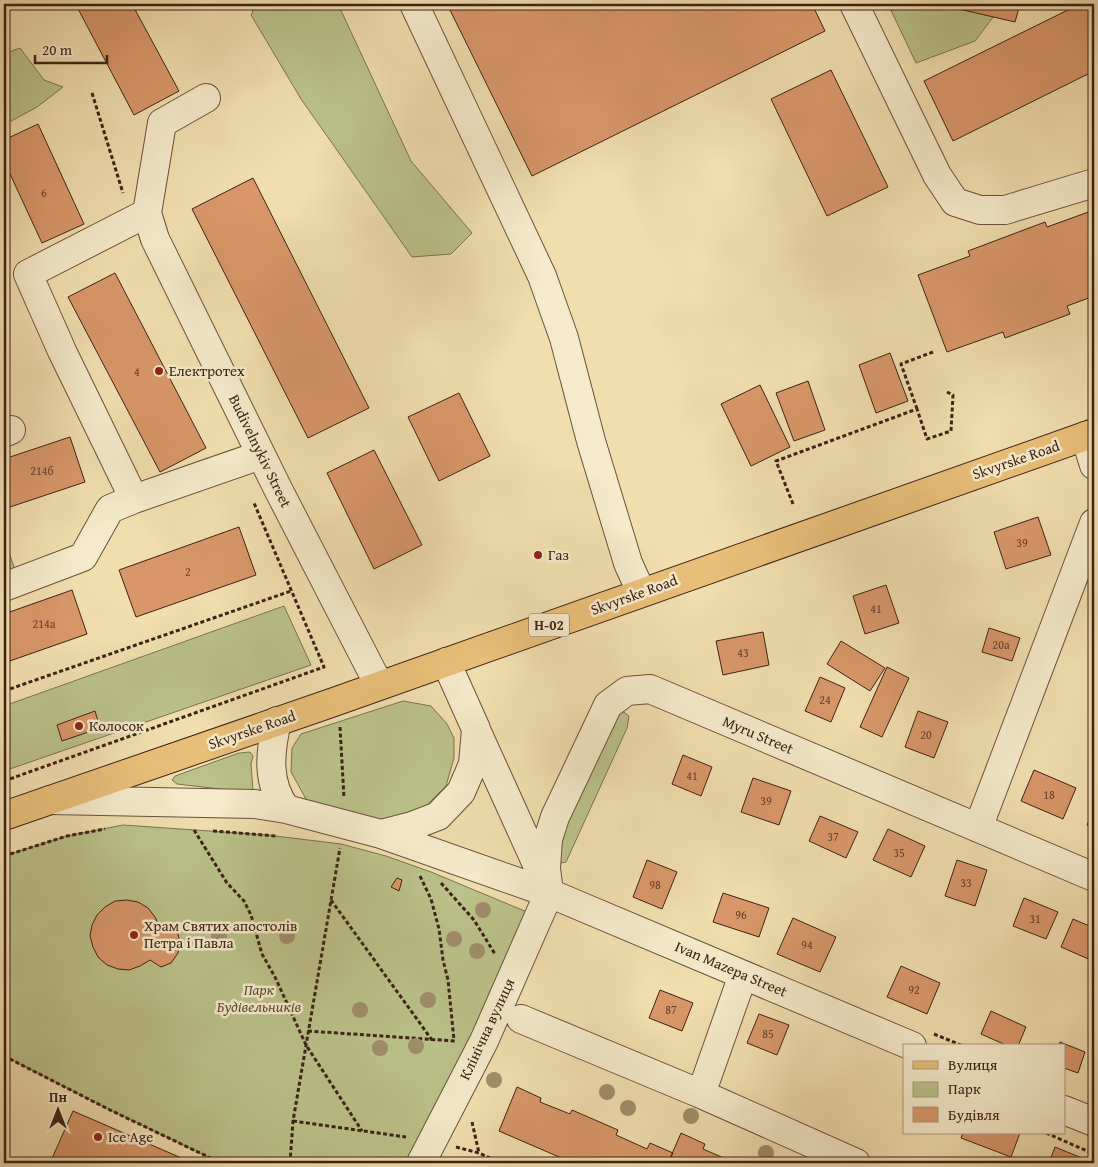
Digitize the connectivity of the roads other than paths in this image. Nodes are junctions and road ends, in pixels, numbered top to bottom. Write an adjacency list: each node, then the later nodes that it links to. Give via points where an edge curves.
1 (414, 4): 12 (street, via 542,276 564,338 590,441 628,563)
2 (854, 4): 4 (street, via 937,175 955,202 980,210 1005,210)
3 (206, 98): 5 (street, via 162,123)
4 (1094, 183)
5 (147, 213): 7 (street, Budivelnykiv Street, via 155,239); 9 (street, via 28,274)
6 (1090, 434): 8 (street); 12 (main road, Skvyrske Road / Н-02)
7 (261, 455): 9 (street); 14 (street, Budivelnykiv Street)
8 (1094, 465)
9 (134, 499): 11 (street, via 110,509 83,557)
10 (1094, 522): 20 (street)
11 (4, 587)
12 (641, 592): 13 (main road, Skvyrske Road / Н-02)
13 (446, 662): 14 (main road, Skvyrske Road / Н-02); 16 (street)
14 (379, 685): 15 (main road, Skvyrske Road / Н-02)
15 (277, 721): 17 (main road, Skvyrske Road / Н-02); 18 (street, via 271,765 278,797)
16 (476, 729): 21 (street, via 473,764 461,792 438,816); 23 (street)
17 (50, 800): 18 (street, Ivan Mazepa Street, via 255,804); 19 (main road, Skvyrske Road / Н-02)
18 (286, 809): 21 (street, Ivan Mazepa Street)
19 (4, 816)
20 (978, 828): 22 (street, Myru Street); 23 (street, Myru Street, via 650,689 627,691 608,705 555,817 547,849)
21 (381, 834): 23 (street, Ivan Mazepa Street)
22 (1094, 877)
23 (549, 893): 24 (street, Ivan Mazepa Street); 30 (street, Клінічна вулиця, via 484,1041)
24 (743, 975): 26 (street, Ivan Mazepa Street); 27 (street)
25 (521, 1019): 27 (street)
26 (907, 1044)
27 (701, 1094): 31 (street)
28 (1066, 1111): 29 (street)
29 (1094, 1122)
30 (426, 1153)
31 (856, 1163)

